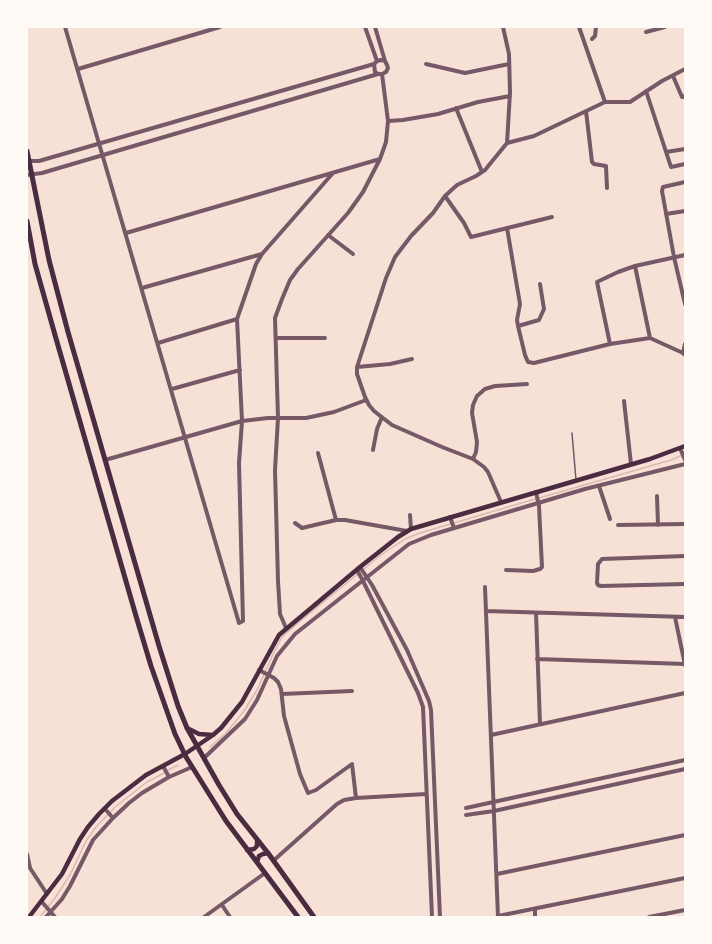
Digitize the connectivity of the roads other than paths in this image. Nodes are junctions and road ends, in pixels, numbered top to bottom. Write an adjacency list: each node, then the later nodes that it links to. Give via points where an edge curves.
1 (65, 27): 16 (street)
2 (220, 27): 16 (street)
3 (366, 27): 13 (street)
4 (375, 27): 12 (street)
5 (503, 27): 15 (street)
6 (579, 27): 23 (street)
7 (596, 27): 11 (street)
8 (665, 27): 9 (street)
9 (656, 28): 10 (street)
10 (646, 33)
11 (592, 39)
12 (385, 61): 13 (street); 18 (street, via 388,68)
13 (376, 63): 18 (street, via 374,68); 27 (street)
14 (426, 64): 15 (street, via 465,73)
15 (509, 64): 21 (street)
16 (78, 69): 27 (street)
17 (685, 69): 19 (street)
18 (380, 74): 26 (street); 32 (street)
19 (673, 76): 20 (street); 22 (street, via 682,97)
20 (646, 91): 23 (street, via 630,102); 31 (street)
21 (510, 96): 24 (street); 28 (street)
22 (685, 96)
23 (605, 102): 25 (street)
24 (456, 108): 26 (street); 36 (street)
25 (586, 111): 28 (street, via 534,136); 40 (street, via 592,162 606,166)
26 (388, 121): 33 (street)
27 (99, 142): 32 (street); 34 (street)
28 (507, 143): 36 (street)
29 (685, 149): 31 (street)
30 (27, 151): 34 (main road)
31 (666, 152): 35 (street, via 671,167)
32 (104, 155): 38 (street); 47 (street)
33 (380, 159): 37 (street); 48 (street, via 363,192)
34 (28, 161): 38 (main road)
35 (685, 164)
36 (482, 172): 41 (street)
37 (333, 173): 47 (street); 49 (street)
38 (30, 174): 82 (main road, via 49,260)
39 (685, 182): 43 (street, via 663,187)
40 (607, 188)
41 (445, 196): 46 (street, via 471,237); 67 (street, via 395,257)
42 (685, 211): 43 (street)
43 (666, 214): 52 (street)
44 (552, 217): 46 (street)
45 (27, 220): 128 (main road, via 35,264 136,616)
46 (507, 228): 58 (street, via 520,304)
47 (126, 233): 55 (street)
48 (328, 235): 50 (street); 59 (street, via 290,280 275,318)
49 (262, 254): 55 (street); 57 (street)
50 (353, 254)
51 (685, 255): 52 (street)
52 (674, 257): 53 (street); 56 (street)
53 (635, 266): 61 (street); 63 (street, via 597,282)
54 (540, 284): 58 (street, via 544,309 539,320)
55 (142, 288): 62 (street)
56 (685, 304)
57 (237, 319): 62 (street); 68 (street)
58 (518, 326): 63 (street, via 528,362)
59 (276, 338): 60 (street); 74 (street)
60 (325, 338)
61 (650, 338): 63 (street); 65 (street)
62 (158, 343): 70 (street)
63 (610, 344)
64 (685, 344): 65 (street)
65 (684, 354)
66 (412, 359): 67 (street)
67 (357, 367): 71 (street)
68 (240, 370): 70 (street); 75 (street)
69 (527, 384): 81 (street, via 495,386 477,396 472,413 477,442)
70 (172, 389): 77 (street)
71 (366, 400): 73 (street); 74 (street, via 319,416)
72 (624, 401): 84 (street)
73 (382, 417): 79 (street); 81 (street, via 392,425)
74 (278, 418): 75 (street); 112 (street, via 278,581)
75 (242, 421): 77 (street); 77 (street, via 241,623)
76 (572, 433): 85 (lane)
77 (185, 436): 82 (street)
78 (683, 449): 83 (street); 84 (main road)
79 (374, 450)
80 (318, 453): 95 (street)
81 (473, 459): 90 (street, via 488,472)
82 (105, 460): 124 (main road)
83 (685, 462): 86 (street)
84 (631, 464): 86 (main road)
85 (576, 480): 86 (main road); 87 (main road)
86 (600, 480): 89 (street); 94 (street)
87 (536, 493): 89 (street); 90 (main road)
88 (657, 496): 99 (street)
89 (538, 502): 91 (street); 104 (street, via 542,567 533,571)
90 (499, 504): 91 (street); 93 (main road)
91 (500, 513): 100 (street)
92 (410, 515): 101 (street)
93 (451, 518): 100 (street); 101 (main road)
94 (610, 519)
95 (336, 520): 96 (street, via 302,528); 101 (street)
96 (295, 523)
97 (685, 524): 99 (street)
98 (618, 525): 99 (street)
99 (658, 525)
100 (454, 527): 105 (street, via 409,544)
101 (409, 530): 103 (main road)
102 (685, 556): 106 (street, via 602,559 597,583)
103 (359, 570): 105 (street); 112 (main road)
104 (506, 570)
105 (365, 578): 113 (street); 114 (street); 118 (street, via 295,634)
106 (685, 584)
107 (485, 587): 108 (street)
108 (486, 611): 109 (street); 126 (street)
109 (536, 613): 110 (street); 115 (street)
110 (675, 617): 111 (street); 116 (street)
111 (685, 617)
112 (285, 628): 117 (main road)
113 (406, 650): 114 (street); 166 (street, via 431,710)
114 (399, 654): 134 (street, via 423,707)
115 (537, 659): 116 (street); 123 (street)
116 (685, 665)
117 (260, 671): 118 (street); 122 (main road)
118 (268, 674): 121 (street, via 278,682); 122 (street, via 256,699)
119 (352, 690): 121 (street)
120 (685, 693): 123 (street)
121 (282, 694): 135 (street, via 284,716 308,793 352,764)
122 (247, 705): 125 (main road); 127 (street, via 245,719)
123 (540, 724): 126 (street)
124 (187, 728): 125 (main road); 127 (main road)
125 (213, 735): 127 (main road)
126 (491, 735): 136 (street)
127 (201, 751): 128 (main road); 143 (main road)
128 (185, 755): 130 (main road); 131 (main road)
129 (685, 760): 136 (street)
130 (191, 765): 133 (street); 144 (main road)
131 (163, 767): 133 (street); 138 (main road, via 146,776)
132 (685, 769): 139 (street)
133 (168, 776): 141 (street)
134 (426, 794): 135 (street); 165 (street)
135 (356, 798): 147 (street, via 337,804)
136 (494, 802): 137 (street); 139 (street)
137 (465, 808)
138 (106, 810): 141 (street); 152 (main road, via 88,826)
139 (494, 810): 140 (street); 150 (street)
140 (466, 815)
141 (112, 817): 157 (street, via 93,840 70,886)
142 (685, 835): 150 (street)
143 (257, 841): 144 (main road, via 254,849); 145 (main road)
144 (247, 850): 148 (main road)
145 (268, 853): 147 (main road); 148 (main road, via 259,856)
146 (27, 854): 152 (street, via 30,868)
147 (273, 861): 164 (main road)
148 (257, 862): 149 (main road)
149 (265, 873): 154 (street); 163 (main road)
150 (497, 874): 167 (street)
151 (685, 878): 155 (street)
152 (47, 895): 153 (main road)
153 (43, 903): 157 (street); 158 (main road)
154 (222, 905): 161 (street); 162 (street)
155 (534, 909): 167 (street); 168 (street)
156 (685, 910): 169 (street)
157 (51, 911): 159 (street); 160 (street)
158 (29, 917)
159 (46, 917)
160 (55, 917)
161 (204, 917)
162 (230, 917)
163 (298, 917)
164 (314, 917)
165 (432, 917)
166 (440, 917)
167 (498, 917)
168 (535, 917)
169 (649, 917)

